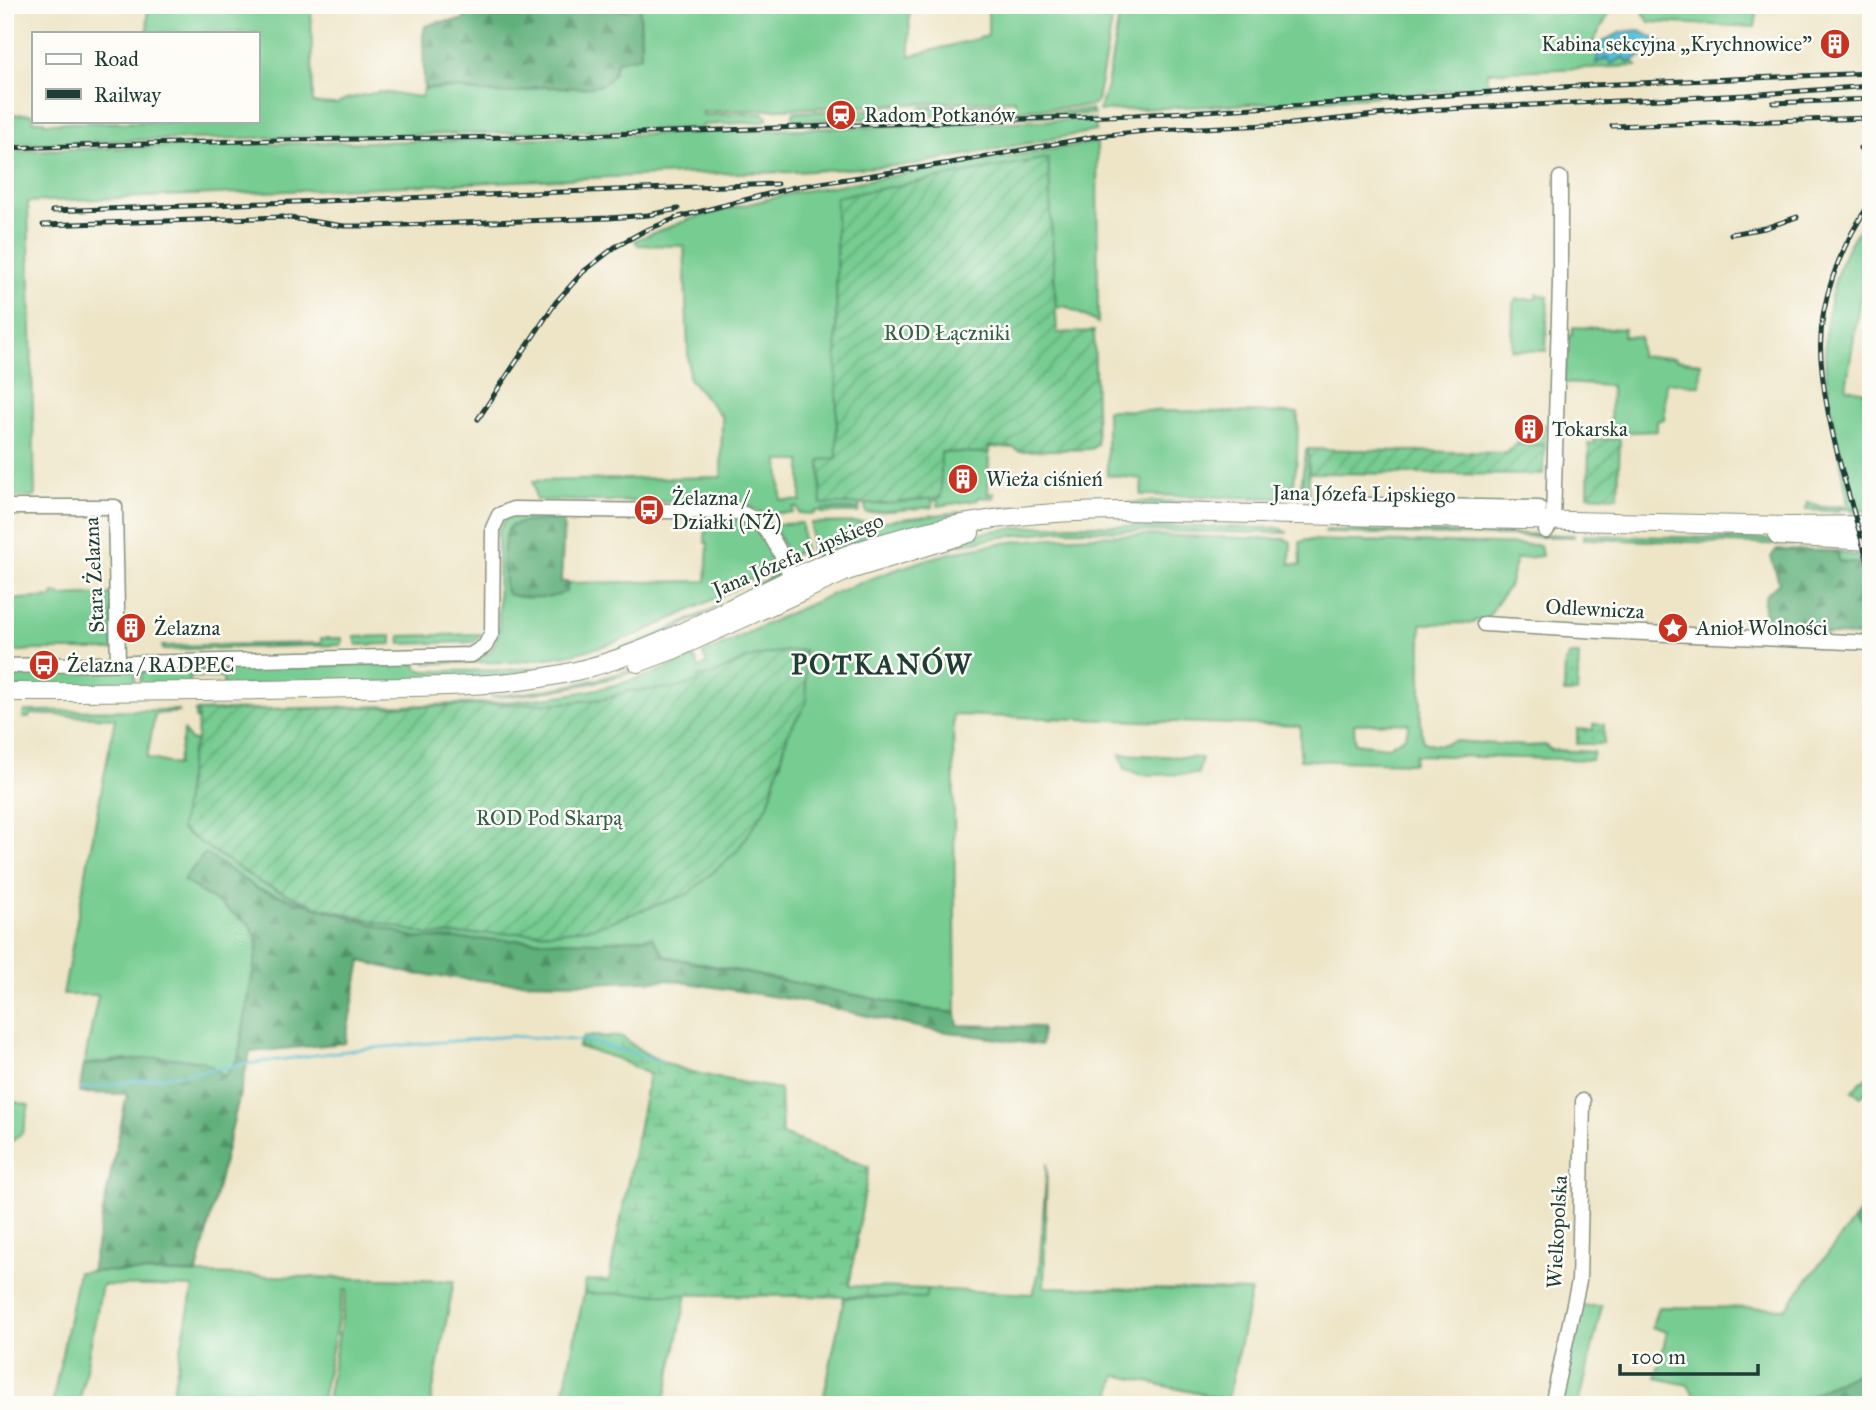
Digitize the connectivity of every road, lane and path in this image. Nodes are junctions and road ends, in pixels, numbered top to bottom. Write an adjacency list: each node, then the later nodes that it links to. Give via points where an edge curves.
1 (1560, 178): 6 (street)
2 (1322, 504): 4 (street)
3 (5, 507): 11 (street, Stara Żelazna, via 115,507)
4 (1539, 508)
5 (1871, 525): 6 (main road, Jana Józefa Lipskiego)
6 (1554, 528): 7 (main road, Jana Józefa Lipskiego); 8 (main road, Jana Józefa Lipskiego, via 1144,512 1041,513 908,534 860,550)
7 (1871, 541)
8 (795, 585): 11 (street, via 768,532 738,512 513,509 499,515 493,528 492,626 488,643 475,654); 13 (main road, Jana Józefa Lipskiego, via 627,656 530,680 298,690); 14 (main road, Jana Józefa Lipskiego, via 666,653 601,675 538,689 452,696)
9 (1484, 624): 10 (street, Odlewnicza)
10 (1871, 643)
11 (118, 663): 12 (street)
12 (5, 666)
13 (5, 692)
14 (5, 702)
15 (1583, 1101): 16 (street, Wielkopolska, via 1579,1281)
16 (1552, 1405)

